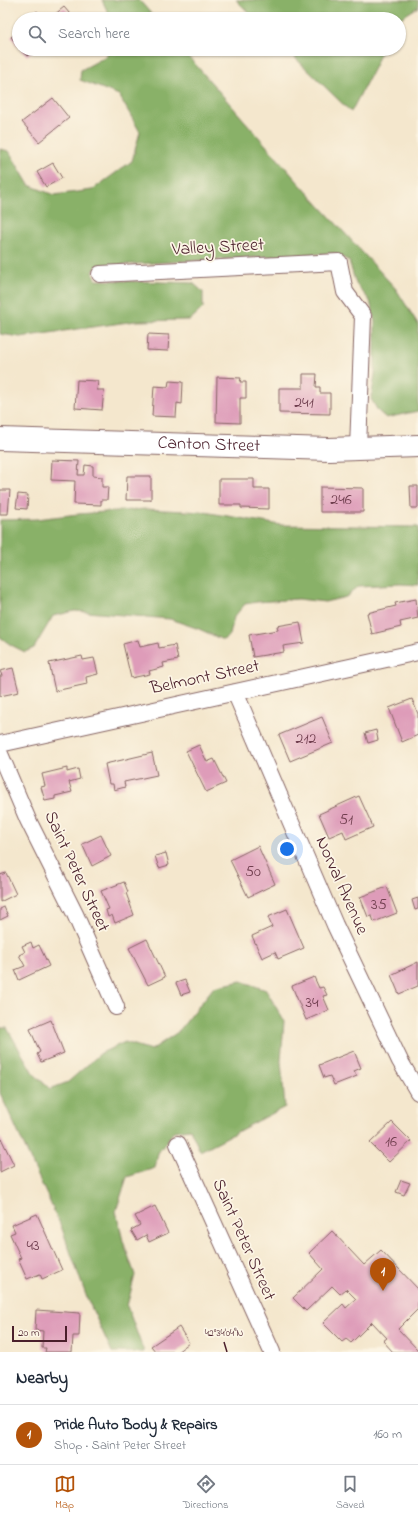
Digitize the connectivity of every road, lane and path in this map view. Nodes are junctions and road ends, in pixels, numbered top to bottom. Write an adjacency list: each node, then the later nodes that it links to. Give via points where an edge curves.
1 (100, 274): 4 (street, Valley Street, via 339,262 345,292 363,316)
2 (0, 439): 4 (street, Canton Street, via 235,447)
3 (418, 446): 4 (street, Canton Street)
4 (358, 448)
5 (418, 652): 6 (street, Belmont Street)
6 (235, 692): 7 (street, Belmont Street); 10 (street, Norval Avenue, via 335,925 400,1061)
7 (0, 744)
8 (0, 754): 9 (street, Saint Peter Street, via 28,820 75,914)
9 (116, 1007)
10 (418, 1092)
11 (178, 1144): 12 (street, Saint Peter Street)
12 (272, 1352)

